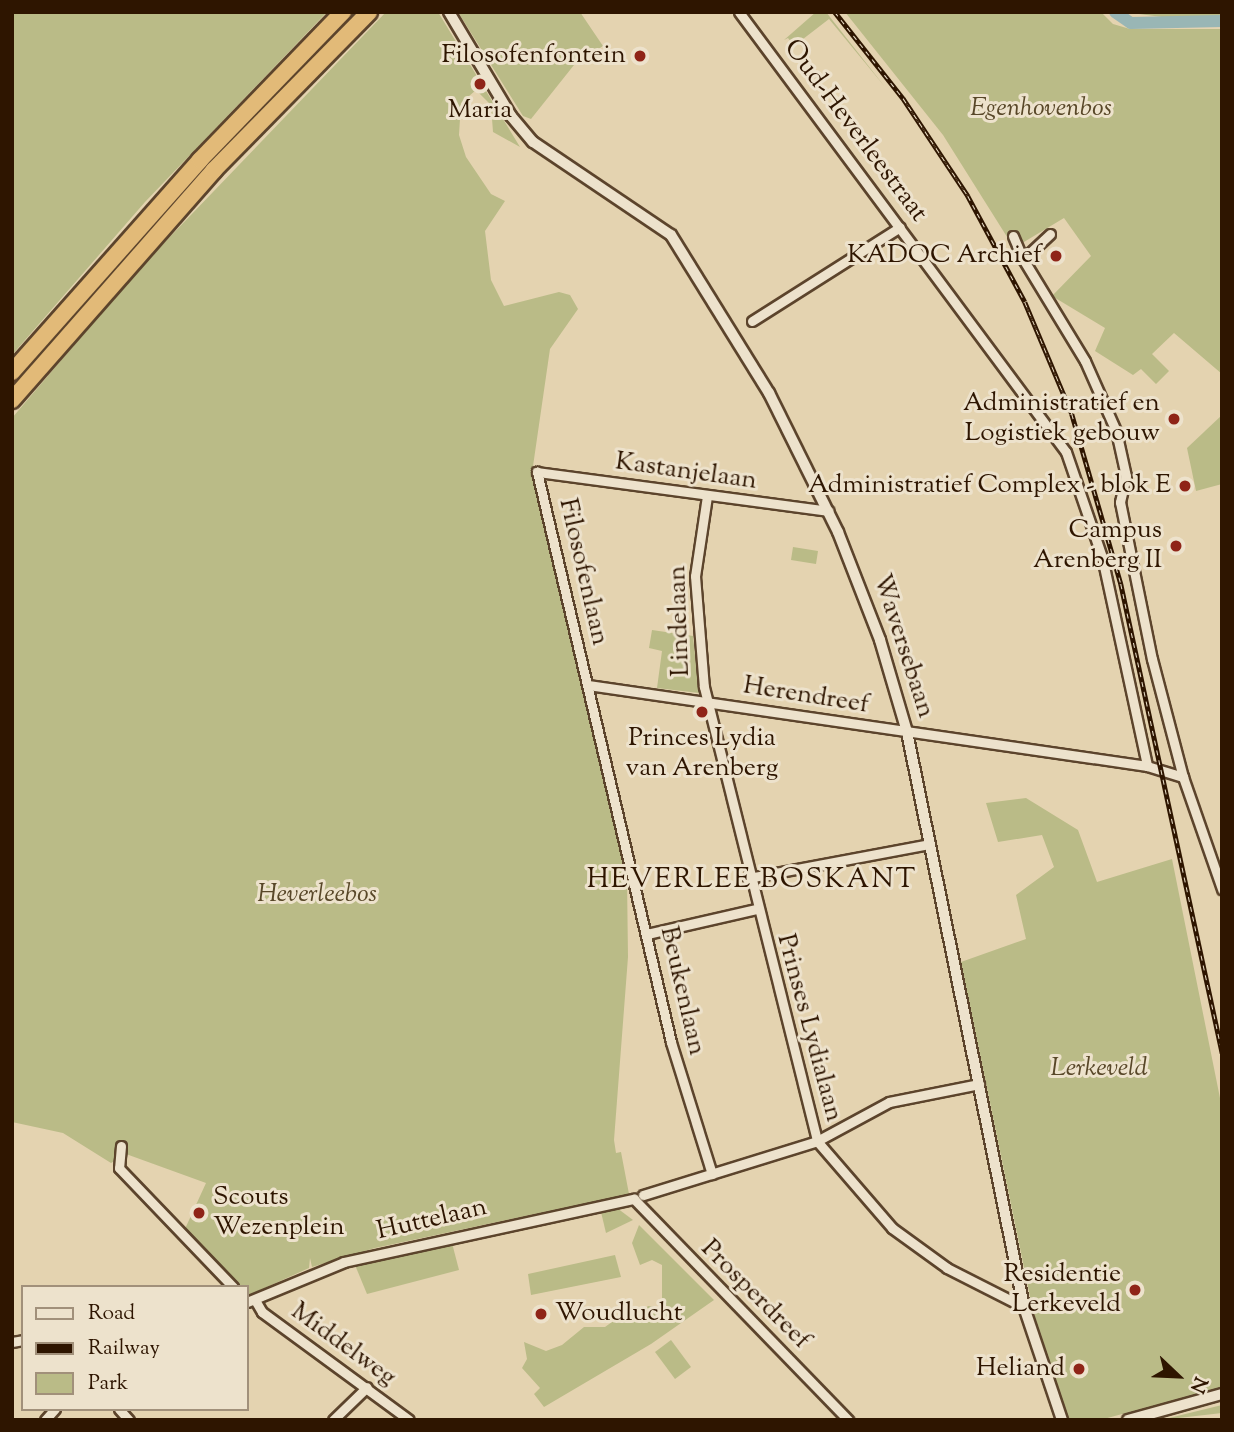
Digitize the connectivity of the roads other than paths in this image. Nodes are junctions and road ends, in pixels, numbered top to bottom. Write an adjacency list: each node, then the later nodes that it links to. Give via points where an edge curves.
1 (343, 12): 10 (highway, via 191,169)
2 (369, 12): 11 (highway, via 214,170)
3 (739, 12): 5 (street, Oud-Heverleestraat)
4 (449, 13): 14 (street, Waversebaan, via 511,116 533,142 671,235 769,393)
5 (900, 227): 9 (street); 18 (street, Oud-Heverleestraat, via 1075,470 1102,556)
6 (1051, 234): 8 (street)
7 (1013, 236): 8 (street)
8 (1023, 258): 19 (street, via 1085,361 1116,431 1126,475 1120,502 1152,659)
9 (752, 321)
10 (12, 372)
11 (12, 400)
12 (537, 472): 13 (street, Kastanjelaan); 15 (street, Filosofenlaan)
13 (706, 496): 14 (street, Kastanjelaan); 16 (street, Lindelaan, via 695,576)
14 (828, 511): 17 (street, Waversebaan, via 876,627)
15 (588, 686): 16 (street, Herendreef); 24 (street, Beukenlaan)
16 (707, 702): 17 (street, Herendreef); 21 (street, Prinses Lydialaan)
17 (907, 732): 18 (street, Herendreef); 20 (street, Waversebaan)
18 (1147, 766): 19 (street, Herendreef)
19 (1183, 778): 22 (street)
20 (930, 844): 21 (street); 25 (street, Waversebaan)
21 (748, 878): 23 (street, Prinses Lydialaan)
22 (1222, 889)
23 (756, 909): 24 (street); 26 (street, Prinses Lydialaan)
24 (647, 934): 28 (street, Beukenlaan, via 676,1060)
25 (979, 1084): 26 (street, Huttelaan, via 889,1102); 32 (street, Waversebaan)
26 (817, 1141): 28 (street, Huttelaan); 32 (street, Prinses Lydialaan, via 892,1228 947,1269)
27 (121, 1146): 30 (street, via 119,1168)
28 (712, 1174): 29 (street, Huttelaan)
29 (638, 1197): 31 (street, Huttelaan, via 344,1262 306,1274); 37 (street, Prosperdreef)
30 (231, 1285)
31 (251, 1301): 33 (street, Middelweg)
32 (1024, 1307): 38 (street, Waversebaan)
33 (367, 1387): 35 (street); 36 (street, Middelweg)
34 (1222, 1394): 39 (street)
35 (333, 1420)
36 (409, 1420)
37 (848, 1420)
38 (1062, 1420)
39 (1128, 1420)

